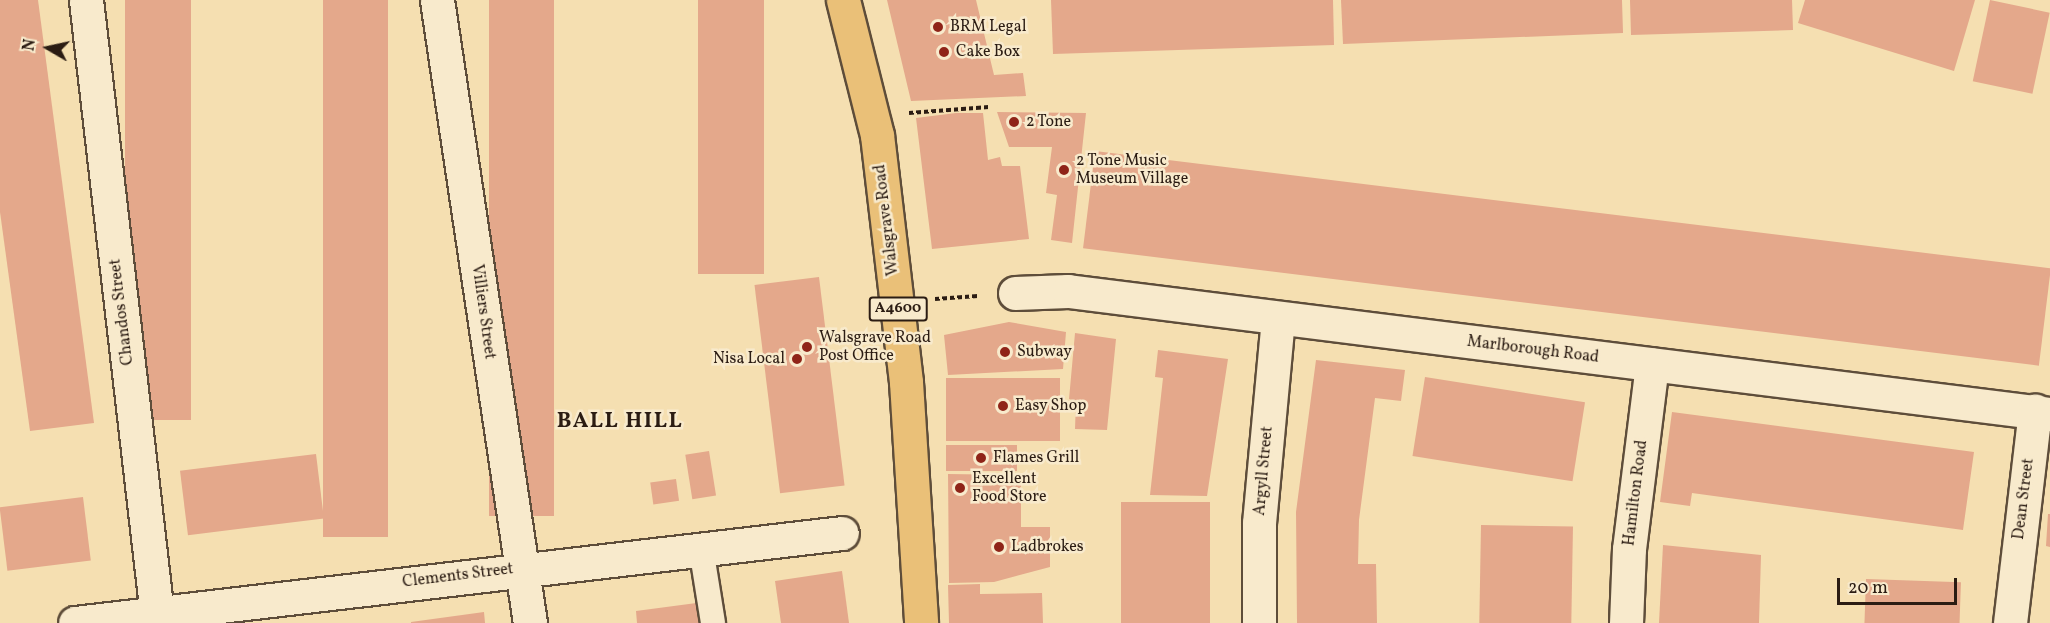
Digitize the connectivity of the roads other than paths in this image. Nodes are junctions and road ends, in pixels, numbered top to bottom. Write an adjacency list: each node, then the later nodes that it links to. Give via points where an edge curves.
1 (86, 0): 11 (street, Chandos Street)
2 (437, 0): 10 (street, Villiers Street)
3 (843, 0): 15 (highway, Walsgrave Road / A4600, via 872,117 906,382)
4 (1015, 293): 5 (street, Marlborough Road, via 1068,291)
5 (1278, 319): 6 (street, Marlborough Road); 16 (street, Argyll Street, via 1258,523)
6 (1652, 364): 7 (street, Marlborough Road); 17 (street, Hamilton Road, via 1629,549)
7 (2042, 412): 18 (street, Dean Street)
8 (842, 533): 9 (street, Clements Street)
9 (701, 548): 10 (street, Clements Street); 14 (lane)
10 (522, 568): 11 (street, Clements Street); 13 (street, Villiers Street)
11 (158, 619): 12 (street, Clements Street)
12 (75, 623)
13 (530, 623)
14 (713, 623)
15 (921, 623)
16 (1259, 623)
17 (1626, 623)
18 (2010, 623)

